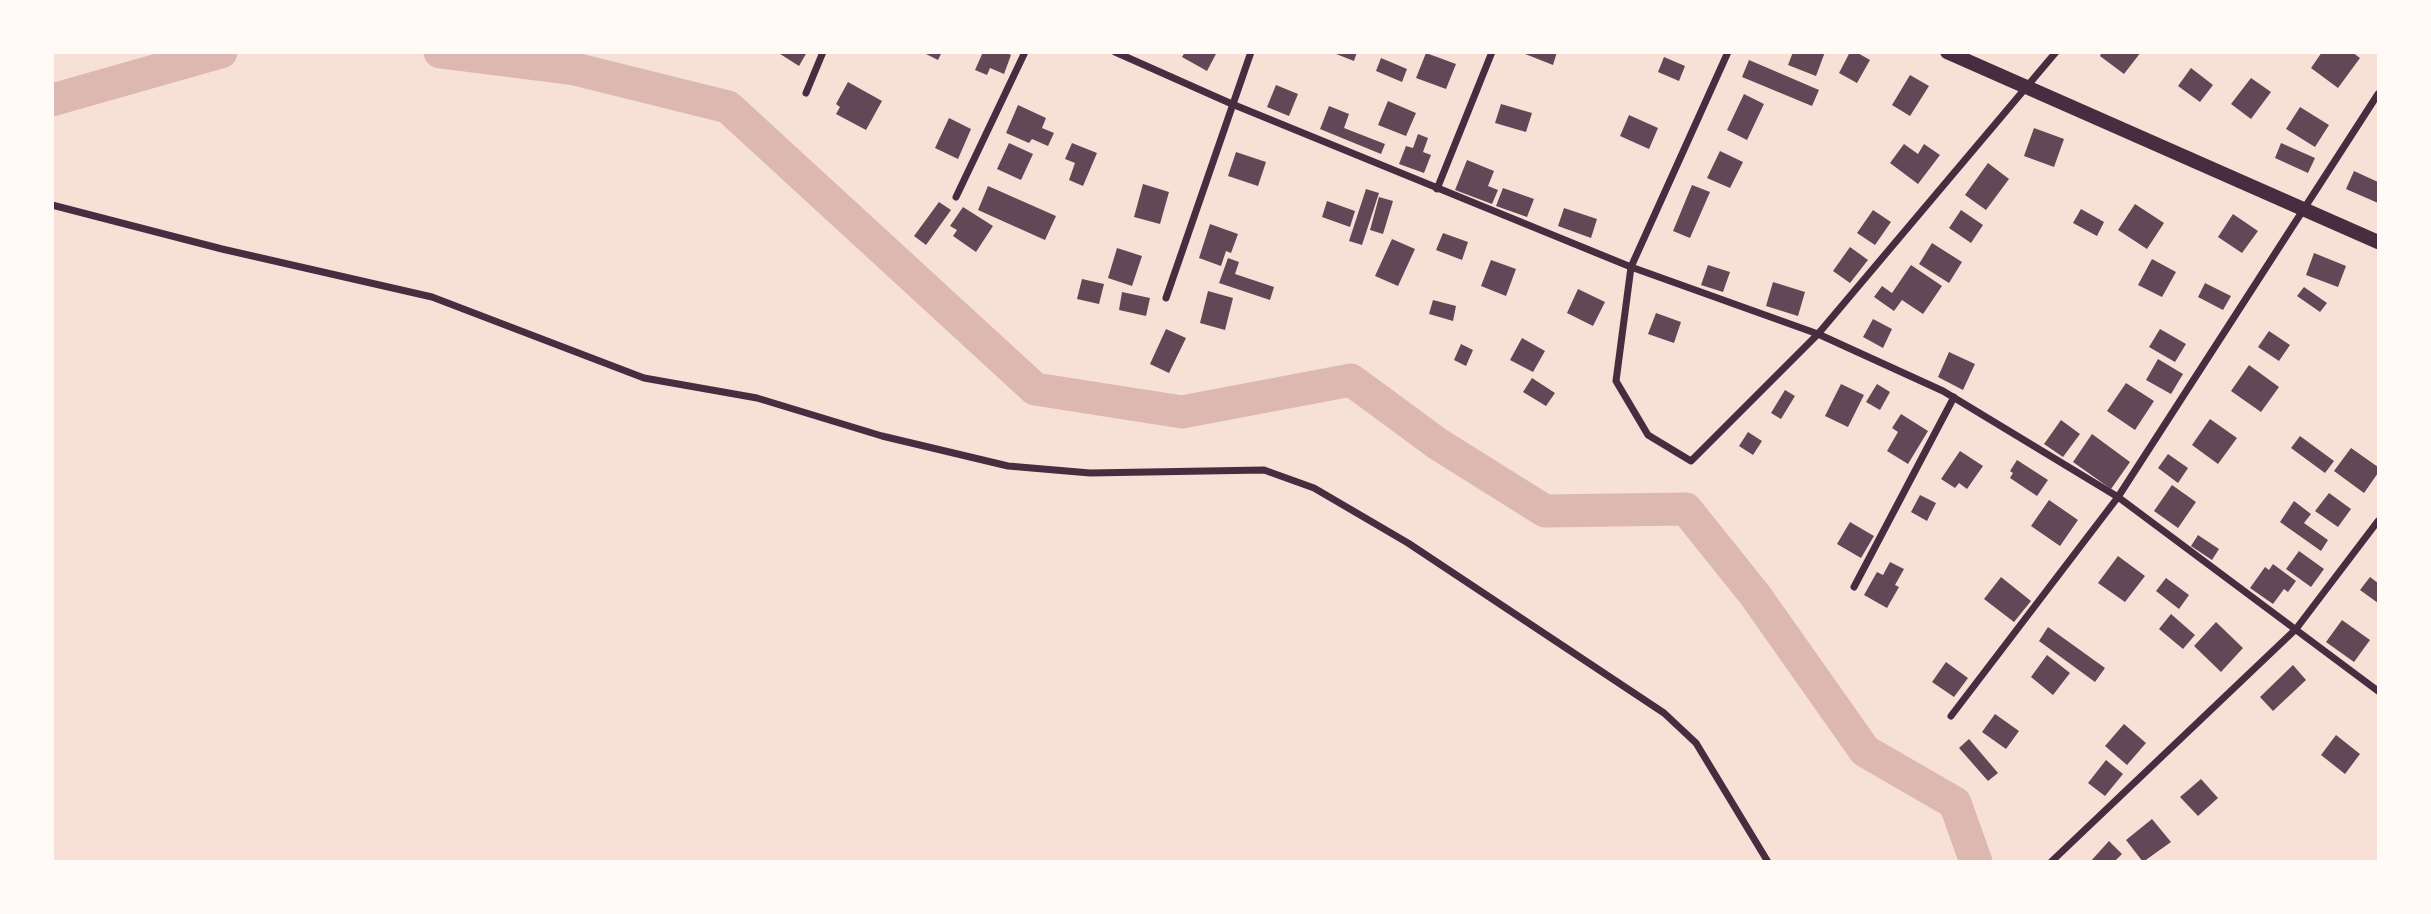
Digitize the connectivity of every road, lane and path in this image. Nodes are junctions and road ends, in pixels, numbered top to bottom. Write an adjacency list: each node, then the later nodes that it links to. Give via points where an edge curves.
1 (823, 52): 10 (street)
2 (1025, 52): 14 (street)
3 (1115, 52): 12 (street)
4 (1251, 52): 12 (street)
5 (1492, 52): 13 (street)
6 (1728, 52): 18 (street)
7 (1947, 52): 9 (main road)
8 (2056, 52): 9 (street)
9 (2028, 88): 16 (main road); 20 (street)
10 (806, 93)
11 (2378, 94): 16 (street)
12 (1232, 104): 13 (street); 19 (street)
13 (1437, 189): 18 (street)
14 (956, 197)
15 (52, 205): 28 (street, via 432,297 643,378 757,398 882,436 1008,466 1090,473 1264,470 1314,488 1408,543 1664,713 1696,743)
16 (2304, 210): 17 (main road); 22 (street)
17 (2378, 242)
18 (1631, 267): 20 (street); 20 (street, via 1616,381 1648,435 1691,461)
19 (1166, 298)
20 (1818, 334): 21 (street)
21 (1954, 397): 22 (street); 24 (street)
22 (2118, 497): 25 (street); 27 (street)
23 (2378, 521): 25 (street)
24 (1854, 587)
25 (2296, 629): 26 (street); 29 (street)
26 (2378, 691)
27 (1951, 716)
28 (1769, 862)
29 (2052, 862)

